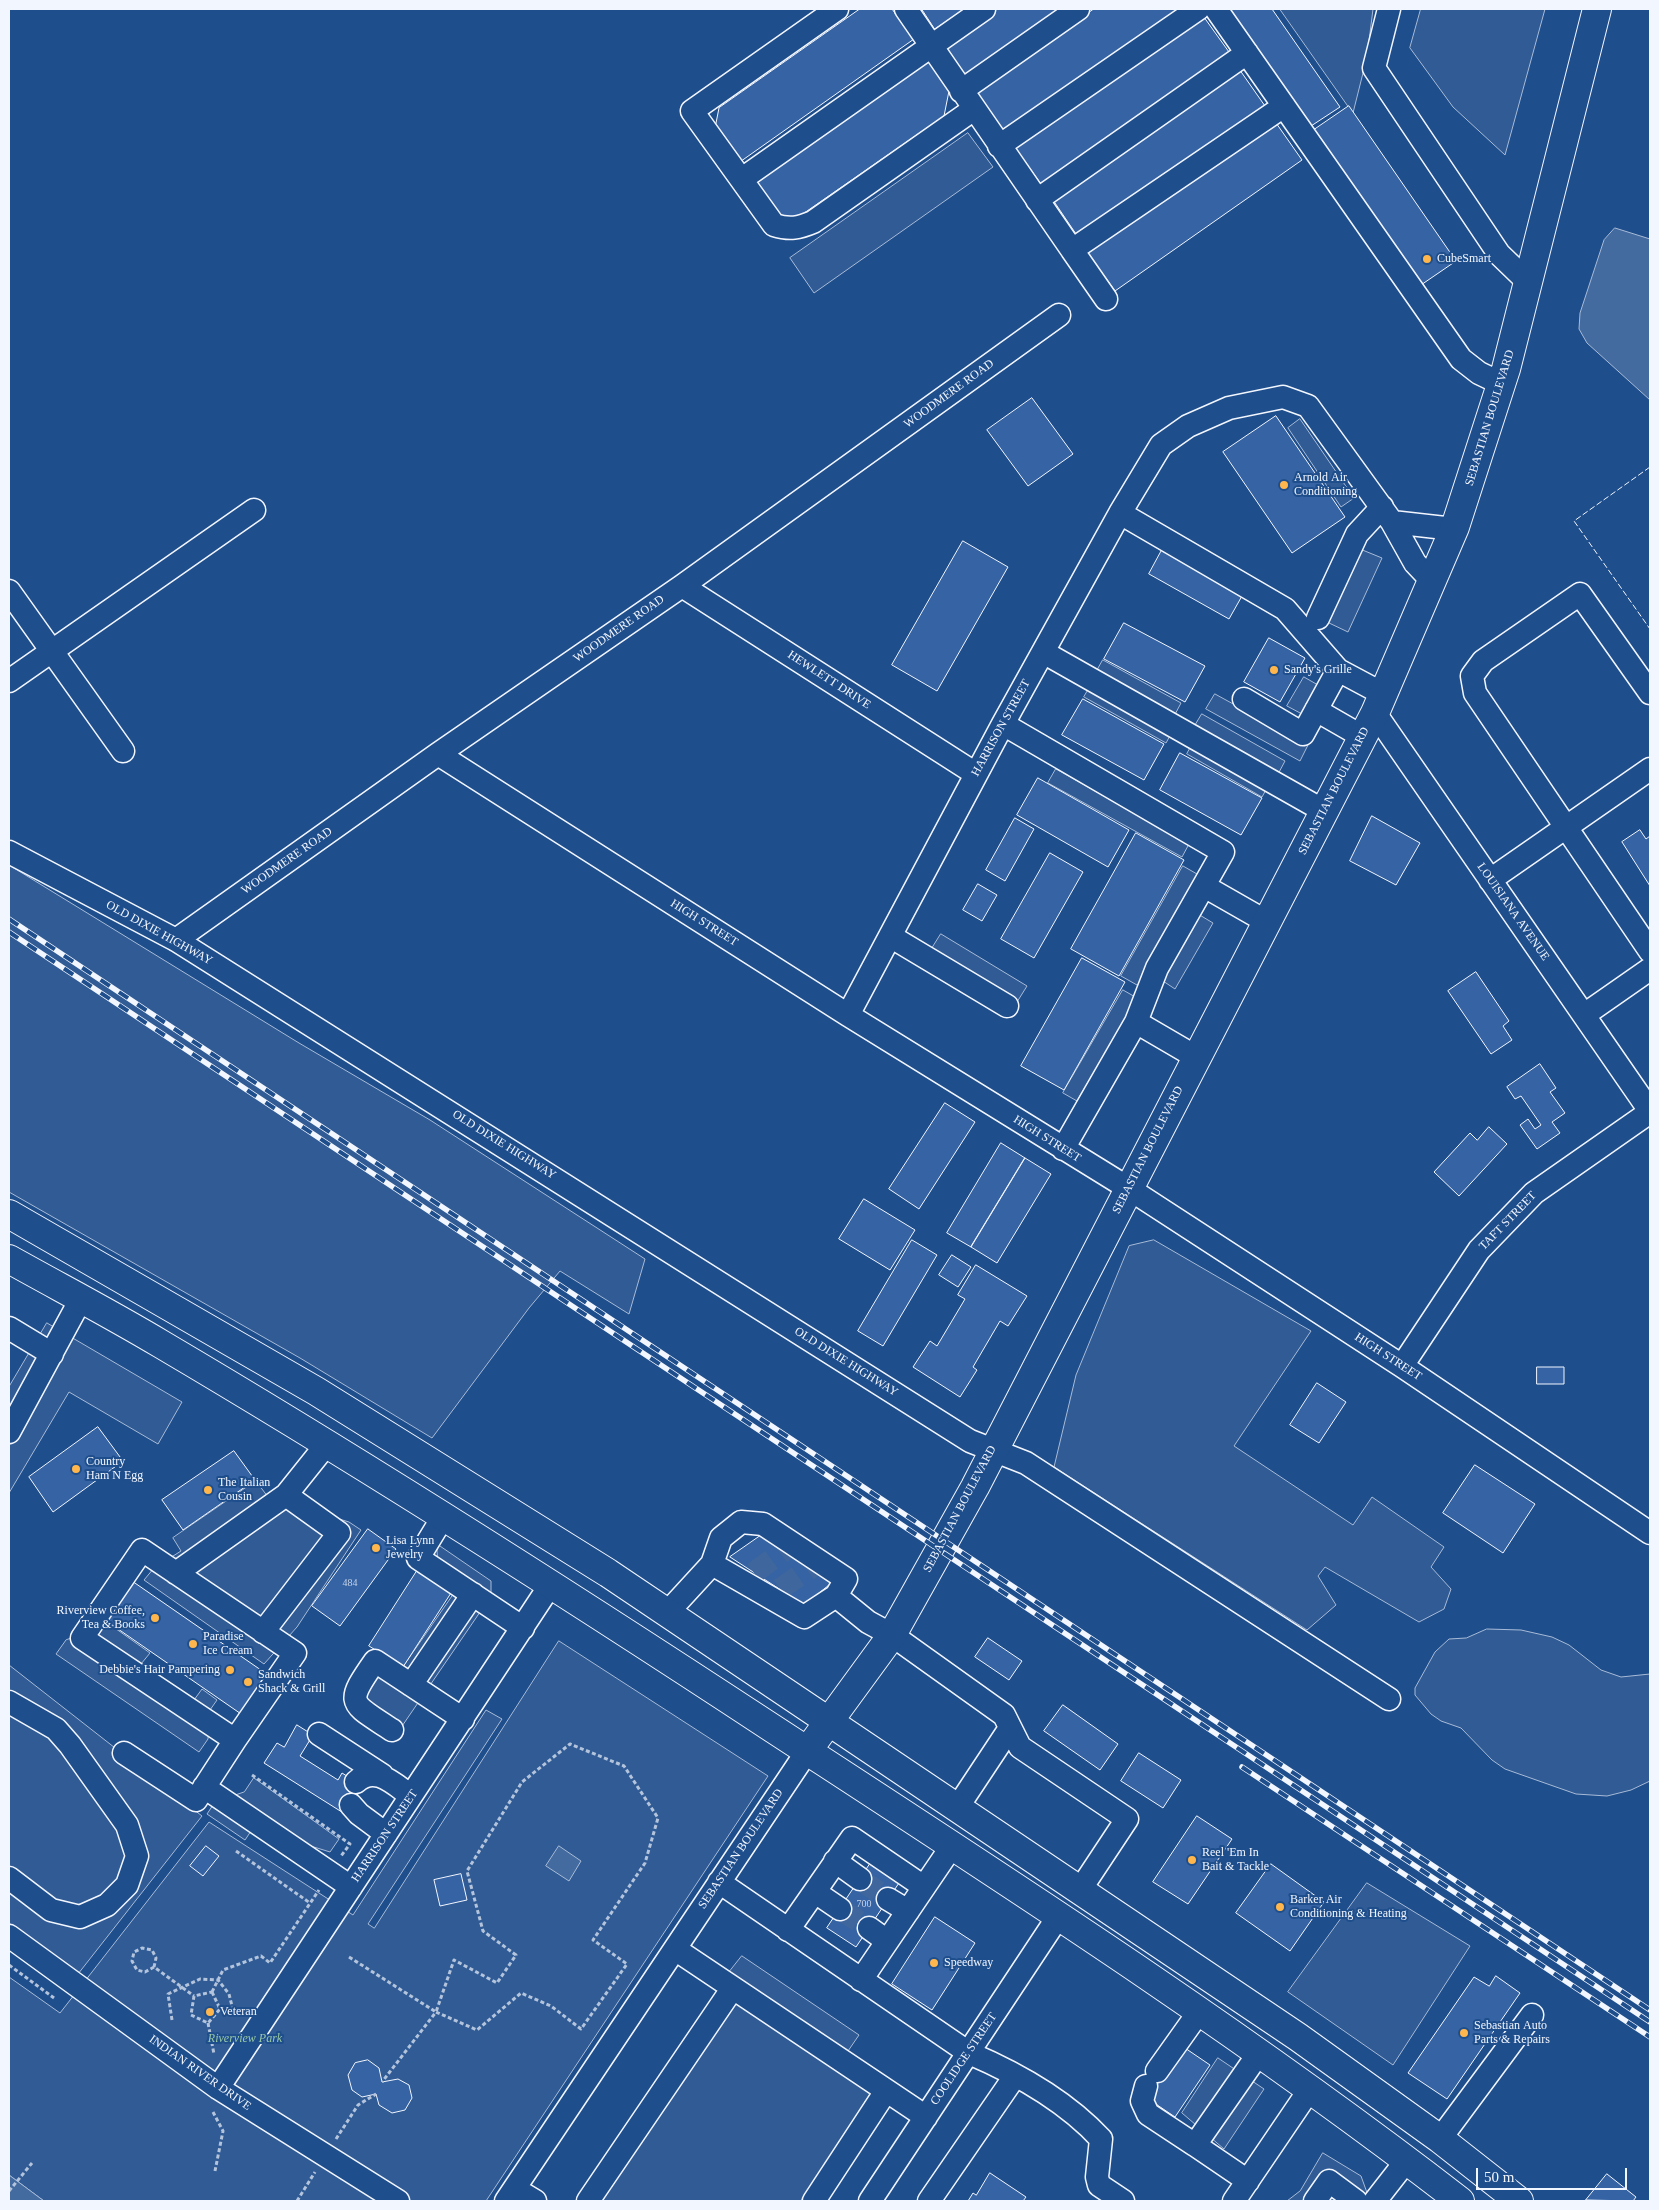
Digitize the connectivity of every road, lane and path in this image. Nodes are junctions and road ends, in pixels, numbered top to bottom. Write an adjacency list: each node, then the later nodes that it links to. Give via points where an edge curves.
1 (837, 9): 14 (street, via 692,110)
2 (984, 9): 9 (street)
3 (1078, 9): 11 (street)
4 (1198, 9): 13 (street)
5 (1216, 9): 10 (street)
6 (1389, 9): 17 (street, via 1374,68 1499,254)
7 (1597, 9): 17 (main road, SEBASTIAN BOULEVARD)
8 (909, 10): 9 (street)
9 (931, 46): 11 (street); 14 (street)
10 (1247, 53): 12 (street); 15 (street)
11 (968, 100): 13 (street); 14 (street, via 813,222 799,228 786,229 774,225)
12 (1284, 106): 16 (street); 20 (street, via 1461,360)
13 (999, 146): 15 (street)
14 (742, 179)
15 (1037, 200): 16 (street)
16 (1072, 250): 18 (street)
17 (1528, 282): 20 (main road, SEBASTIAN BOULEVARD)
18 (1106, 299)
19 (1059, 315): 26 (street, WOODMERE ROAD)
20 (1502, 384): 24 (main road, SEBASTIAN BOULEVARD)
21 (254, 510): 29 (street)
22 (1120, 514): 23 (street, HARRISON STREET, via 1162,445 1188,426 1229,408 1283,397 1308,406); 30 (street, HARRISON STREET); 31 (street, via 1285,609)
23 (1387, 514): 24 (street); 25 (street, via 1415,562); 28 (street, via 1357,534)
24 (1454, 529): 25 (main road, SEBASTIAN BOULEVARD)
25 (1432, 581): 35 (main road, SEBASTIAN BOULEVARD)
26 (682, 586): 40 (street, WOODMERE ROAD); 42 (street, HEWLETT DRIVE)
27 (9, 591): 29 (street)
28 (1318, 618)
29 (50, 652): 32 (street); 39 (street)
30 (1043, 652): 37 (street, HARRISON STREET); 43 (street)
31 (1338, 670): 35 (street); 36 (street)
32 (9, 681)
33 (1650, 693): 44 (street, via 1580,594 1483,661 1472,676 1475,693)
34 (1244, 699): 36 (street, via 1303,734)
35 (1379, 704): 38 (main road, SEBASTIAN BOULEVARD); 46 (street, LOUISIANA AVENUE)
36 (1316, 710): 38 (street)
37 (1003, 724): 42 (street, HARRISON STREET); 47 (street, via 1224,852)
38 (1363, 737): 43 (main road, SEBASTIAN BOULEVARD)
39 (123, 751)
40 (438, 754): 50 (street, WOODMERE ROAD); 54 (street, HIGH STREET)
41 (1650, 769): 44 (street)
42 (976, 774): 49 (street, HARRISON STREET)
43 (1324, 811): 48 (main road, SEBASTIAN BOULEVARD)
44 (1566, 828): 46 (street); 51 (street)
45 (9, 852): 50 (street, OLD DIXIE HIGHWAY)
46 (1490, 880): 55 (street, LOUISIANA AVENUE)
47 (1204, 886): 48 (street); 56 (street, via 1157,968)
48 (1267, 922): 57 (main road, SEBASTIAN BOULEVARD)
49 (890, 936): 53 (street); 54 (street, HARRISON STREET)
50 (176, 940): 72 (street, OLD DIXIE HIGHWAY, via 970,1441)
51 (1650, 951)
52 (1650, 969): 55 (street)
53 (1007, 1006)
54 (848, 1015): 59 (street, HIGH STREET)
55 (1584, 1015): 58 (street, LOUISIANA AVENUE)
56 (1136, 1022): 57 (street); 59 (street)
57 (1196, 1057): 60 (main road, SEBASTIAN BOULEVARD)
58 (1650, 1111): 66 (street, TAFT STREET, via 1528,1199 1479,1250)
59 (1063, 1149): 60 (street, HIGH STREET)
60 (1128, 1188): 66 (street, HIGH STREET); 72 (main road, SEBASTIAN BOULEVARD)
61 (9, 1214): 67 (main road)
62 (9, 1259): 63 (main road)
63 (81, 1299): 65 (street); 68 (main road)
64 (9, 1328): 65 (street)
65 (52, 1354): 69 (street)
66 (1402, 1366): 75 (street, HIGH STREET)
67 (316, 1391): 68 (main road, via 292,1406); 70 (main road)
68 (265, 1408): 71 (main road)
69 (9, 1432)
70 (396, 1441): 71 (main road, via 359,1439); 81 (main road)
71 (328, 1446): 73 (street); 74 (main road)
72 (992, 1450): 84 (main road, SEBASTIAN BOULEVARD, via 975,1487); 86 (street, OLD DIXIE HIGHWAY, via 1026,1463)
73 (286, 1495): 77 (street); 83 (street, via 339,1533)
74 (443, 1517): 78 (main road); 79 (street, via 418,1558)
75 (1650, 1534)
76 (712, 1564): 80 (street, via 747,1576 775,1593 804,1617); 80 (street, via 721,1538 741,1522 763,1524 817,1565 846,1579); 81 (street)
77 (176, 1573): 83 (street); 93 (street, via 142,1550 82,1638)
78 (551, 1584): 82 (street, HARRISON STREET); 94 (main road)
79 (473, 1594): 82 (street); 85 (street)
80 (836, 1596): 84 (street, via 868,1622)
81 (667, 1613): 89 (main road)
82 (523, 1628): 88 (street, HARRISON STREET)
83 (263, 1632): 93 (street, via 295,1653)
84 (892, 1635): 89 (main road, SEBASTIAN BOULEVARD); 90 (street, via 1004,1715)
85 (411, 1685): 88 (street); 91 (street, via 375,1661 358,1685 354,1697 357,1707)
86 (1389, 1699)
87 (9, 1702): 108 (street, via 56,1728 127,1825 137,1856 127,1885 107,1905 80,1917 51,1910)
88 (462, 1719): 100 (street, HARRISON STREET)
89 (829, 1722): 94 (main road, SEBASTIAN BOULEVARD); 102 (main road)
90 (1010, 1728): 102 (street); 114 (street, via 1020,1747 1127,1819)
91 (392, 1730)
92 (319, 1734): 97 (street)
93 (235, 1740): 99 (street)
94 (808, 1750): 104 (main road); 110 (street, SEBASTIAN BOULEVARD)
95 (124, 1753): 99 (street, via 196,1800)
96 (252, 1775): 107 (path, via 350,1844)
97 (382, 1776): 98 (street, via 370,1774); 100 (street)
98 (356, 1782)
99 (204, 1787): 112 (street)
100 (411, 1796): 103 (street, HARRISON STREET)
101 (351, 1805): 103 (street)
102 (957, 1808): 114 (main road)
103 (386, 1834): 112 (street, HARRISON STREET)
104 (952, 1846): 113 (street); 120 (main road)
105 (236, 1852): 117 (path)
106 (836, 1862): 109 (street); 113 (street, via 852,1838); 115 (street)
107 (337, 1864)
108 (9, 1878)
109 (860, 1879)
110 (719, 1882): 122 (street); 125 (street, SEBASTIAN BOULEVARD)
111 (321, 1887): 117 (path)
112 (351, 1887): 149 (street, HARRISON STREET)
113 (924, 1887): 119 (street)
114 (1080, 1890): 143 (main road)
115 (815, 1892): 118 (street); 122 (street)
116 (888, 1899): 119 (street)
117 (310, 1903): 129 (path, via 270,1963 261,1956 223,1970)
118 (840, 1909)
119 (908, 1912): 124 (street)
120 (1058, 1917): 138 (main road); 144 (street, COOLIDGE STREET)
121 (869, 1928): 124 (street)
122 (788, 1930): 130 (street)
123 (9, 1936): 149 (street, INDIAN RIVER DRIVE)
124 (887, 1941): 130 (street)
125 (675, 1949): 132 (street); 164 (street, SEBASTIAN BOULEVARD)
126 (350, 1957): 137 (path)
127 (9, 1965): 135 (path)
128 (154, 1967): 128 (path, via 144,1972 137,1970 132,1962 134,1952 142,1948 152,1950 156,1958); 131 (path)
129 (218, 1980): 131 (path, via 200,1979); 133 (path); 136 (path, via 229,1994 233,2010)
130 (861, 1980): 144 (street)
131 (182, 1987): 134 (path); 140 (path, via 168,1994)
132 (732, 1988): 151 (street); 169 (street)
133 (212, 1992): 134 (path); 136 (path)
134 (194, 1996): 141 (path, via 191,2014)
135 (56, 1999)
136 (220, 2009): 141 (path)
137 (436, 2012): 137 (path, via 477,2030 521,1994 551,2006 581,2029 626,1964 593,1940 645,1863 658,1818 624,1766 570,1744 522,1782 467,1871 483,1931 516,1955 497,1982 454,1960); 148 (path)
138 (1199, 2012): 142 (main road); 156 (street, via 1152,2078 1142,2101 1148,2114)
139 (1532, 2015): 155 (street)
140 (172, 2020)
141 (208, 2023): 146 (path)
142 (1231, 2034): 143 (main road, via 1271,2042 1288,2042); 145 (main road)
143 (1298, 2037): 155 (main road)
144 (969, 2053): 147 (street); 154 (street, COOLIDGE STREET)
145 (1259, 2053): 150 (main road); 156 (street)
146 (215, 2061)
147 (1015, 2076): 171 (street); 172 (street, via 1083,2119 1101,2139 1099,2185)
148 (382, 2082)
149 (218, 2088): 167 (street, INDIAN RIVER DRIVE)
150 (1310, 2089): 158 (main road); 162 (street)
151 (886, 2091): 154 (street); 170 (street)
152 (376, 2094): 157 (path, via 358,2105)
153 (210, 2110): 161 (path, via 216,2114 223,2132)
154 (926, 2117): 165 (street, COOLIDGE STREET)
155 (1440, 2139): 178 (main road)
156 (1195, 2145): 162 (street)
157 (331, 2147)
158 (1407, 2160): 176 (street); 177 (main road)
159 (32, 2163): 163 (path)
160 (319, 2165): 166 (path)
161 (215, 2171)
162 (1248, 2181): 173 (street)
163 (9, 2191)
164 (511, 2195): 168 (street)
165 (875, 2200)
166 (297, 2201)
167 (398, 2201)
168 (535, 2201)
169 (588, 2201)
170 (814, 2201)
171 (930, 2201)
172 (1123, 2201)
173 (1234, 2201)
174 (1315, 2201): 175 (street, via 1329,2181)
175 (1356, 2201)
176 (1375, 2201)
177 (1460, 2201)
178 (1519, 2201)

